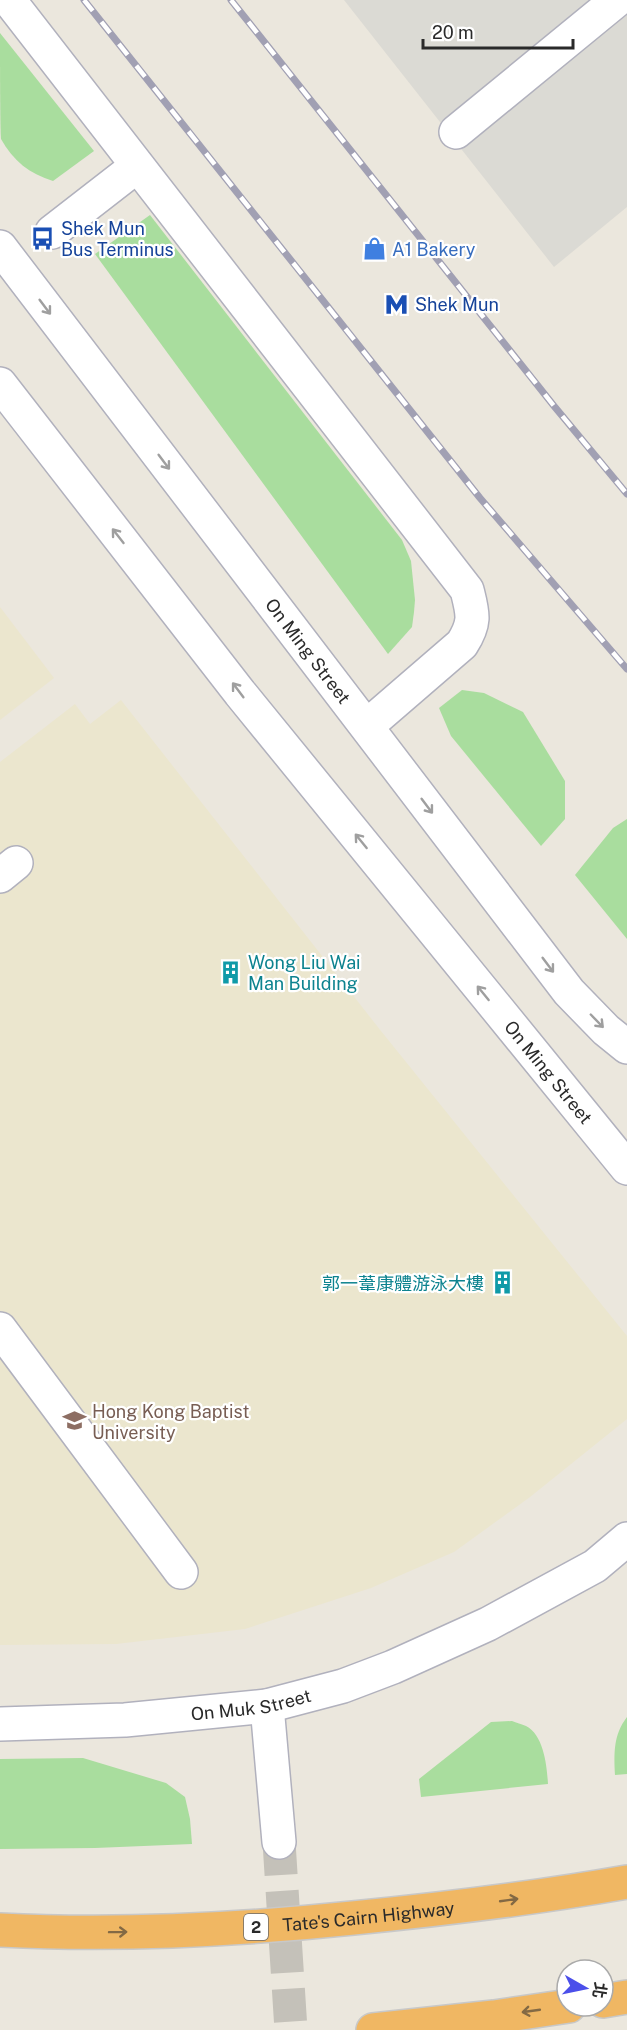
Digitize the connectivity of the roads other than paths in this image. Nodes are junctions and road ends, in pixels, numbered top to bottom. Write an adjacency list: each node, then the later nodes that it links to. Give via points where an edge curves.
1 (9, 0): 4 (street)
2 (617, 0): 3 (street)
3 (456, 132)
4 (137, 166): 5 (street); 8 (street, via 467,590 471,630 462,644)
5 (52, 232)
6 (0, 248): 8 (street, On Ming Street, one-way to 8)
7 (0, 384): 10 (street, On Ming Street, one-way to 7, via 246,700)
8 (367, 726): 9 (street, On Ming Street, one-way to 9, via 569,992)
9 (627, 1047)
10 (627, 1168)
11 (0, 1329): 14 (street)
12 (627, 1513): 15 (street, On Muk Street, via 574,1561)
13 (627, 1539): 15 (street, On Muk Street, via 595,1566)
14 (181, 1572)
15 (488, 1624): 16 (street, On Muk Street, via 343,1686)
16 (267, 1706): 17 (street, On Muk Street, via 125,1720); 18 (street)
17 (0, 1724)
18 (279, 1842)
19 (627, 1882): 20 (highway, Tate's Cairn Highway / 2, one-way to 19, via 60,1933 255,1927 451,1909)
20 (0, 1930)
21 (555, 2008): 22 (highway, one-way to 22)
22 (373, 2030)

